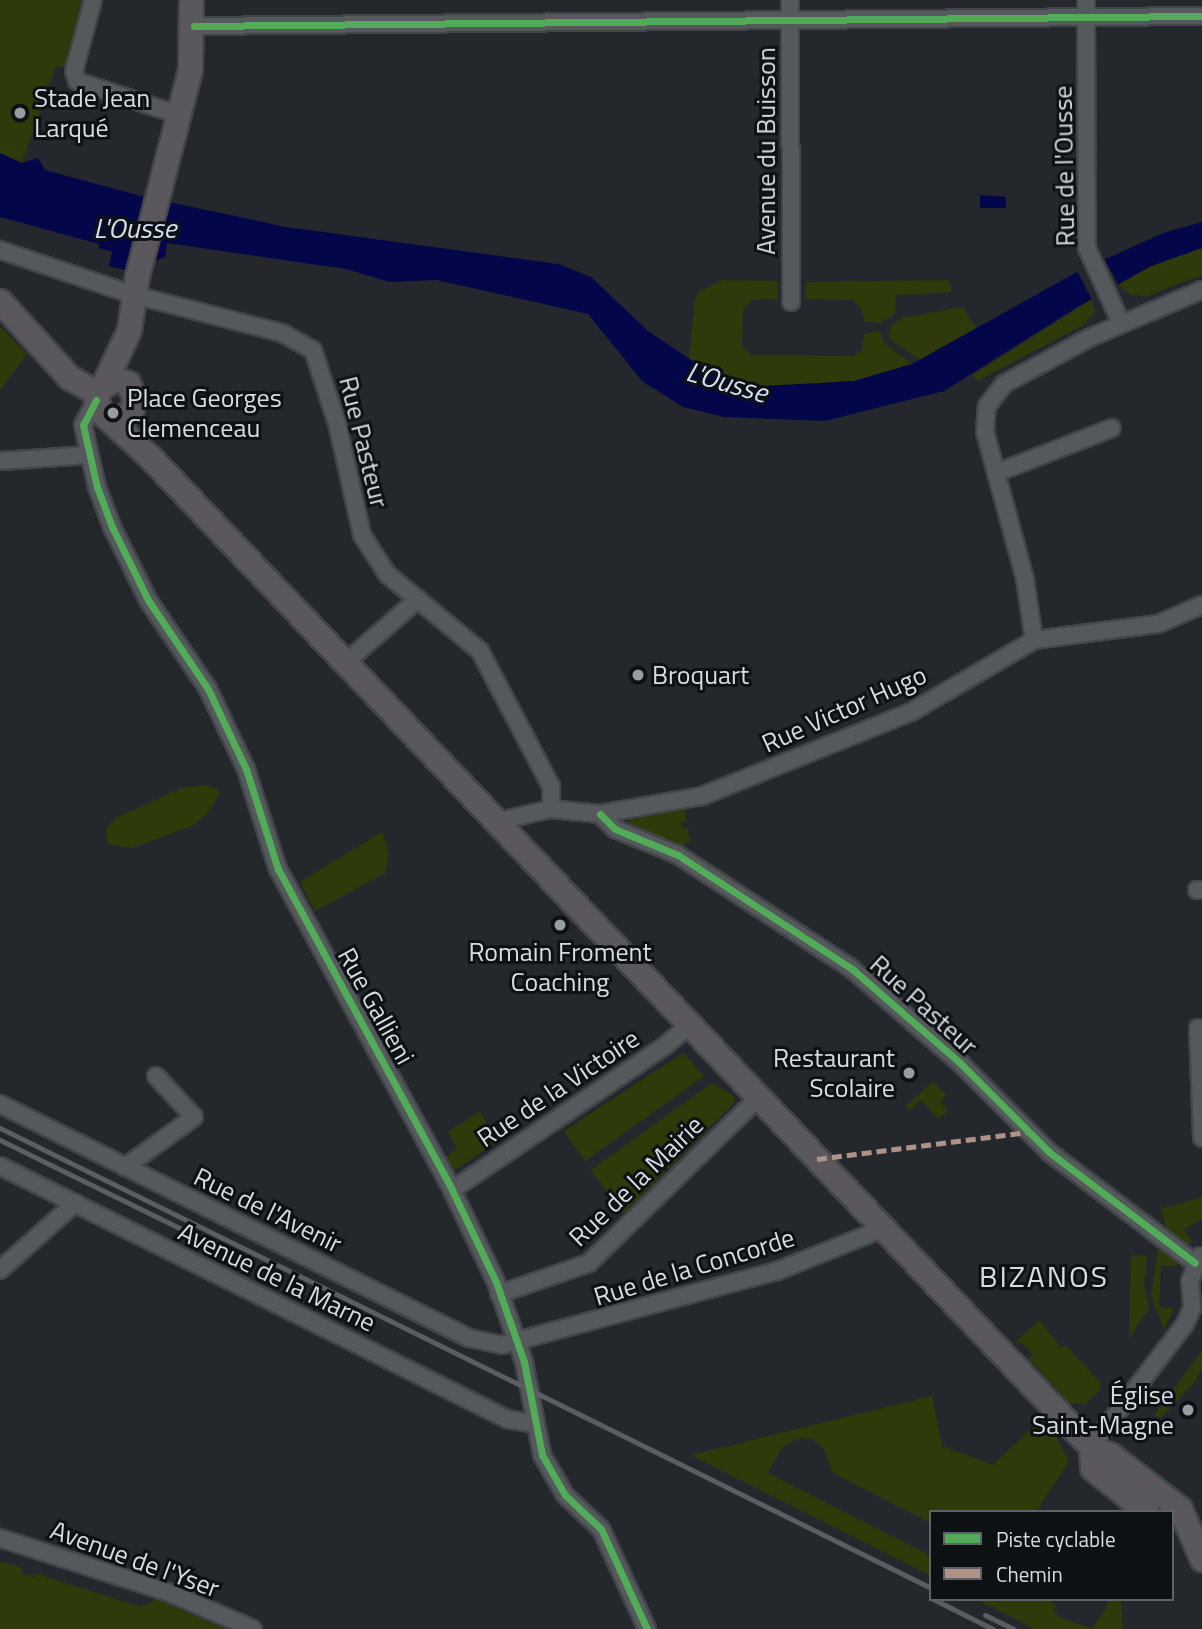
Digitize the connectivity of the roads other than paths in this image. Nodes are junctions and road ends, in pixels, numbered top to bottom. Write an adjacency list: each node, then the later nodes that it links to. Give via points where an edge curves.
1 (93, 0): 9 (street, via 74,71 76,81)
2 (191, 0): 8 (main road)
3 (790, 0): 7 (street, Avenue du Buisson)
4 (1087, 0): 6 (street, Rue de l'Ousse)
5 (1202, 16): 6 (street)
6 (1087, 17): 7 (street); 15 (street, Rue de l'Ousse, via 1090,256)
7 (790, 21): 8 (street); 14 (street, Avenue du Buisson)
8 (194, 26): 9 (main road)
9 (179, 115): 11 (main road)
10 (0, 250): 11 (street, Rue Pasteur)
11 (135, 286): 16 (main road); 24 (street, Rue Pasteur, via 300,340 313,350 362,535 387,574)
12 (1202, 289): 15 (street)
13 (0, 301): 17 (main road, via 69,377)
14 (791, 302)
15 (1121, 323): 23 (street, via 1004,384 987,406 985,432)
16 (128, 330): 17 (main road); 18 (main road)
17 (101, 398): 18 (main road, via 116,379); 18 (main road, via 120,418); 20 (main road); 21 (street, Rue Gallieni, via 83,425)
18 (133, 398): 20 (main road)
19 (1112, 428): 23 (street)
20 (144, 451): 27 (main road)
21 (89, 455): 22 (street); 39 (street, Rue Gallieni, via 113,527 148,600 208,689 241,760 278,870)
22 (0, 461)
23 (996, 473): 26 (street, via 1025,579)
24 (418, 599): 27 (street); 28 (street, Rue Pasteur, via 480,651 551,786)
25 (1202, 605): 26 (street, Rue Victor Hugo, via 1158,624)
26 (1034, 640): 29 (street, Rue Victor Hugo, via 911,712 714,791)
27 (345, 663): 30 (main road)
28 (551, 809): 29 (street, Rue Victor Hugo); 30 (street, Rue Victor Hugo)
29 (600, 814): 42 (street, Rue Pasteur, via 615,829 678,855 852,969 959,1062 1049,1152)
30 (495, 822): 31 (main road)
31 (690, 1025): 34 (main road); 39 (street, Rue de la Victoire)
32 (1198, 1028): 36 (street)
33 (156, 1076): 38 (street, via 194,1117)
34 (757, 1099): 41 (main road); 44 (street, Rue de la Mairie, via 589,1263)
35 (0, 1104): 38 (street, Rue de l'Avenir)
36 (1202, 1138)
37 (0, 1166): 40 (street, Avenue de la Marne)
38 (125, 1167): 46 (street, Rue de l'Avenir, via 470,1338)
39 (452, 1190): 44 (street, Rue Gallieni)
40 (75, 1203): 43 (street); 47 (street, Avenue de la Marne, via 507,1419)
41 (882, 1229): 46 (street, Rue de la Concorde, via 777,1271); 48 (main road)
42 (1199, 1259): 45 (street, via 1190,1281)
43 (0, 1270)
44 (499, 1294): 46 (street, Rue Gallieni)
45 (1197, 1311): 48 (street)
46 (518, 1344): 47 (street, Rue Gallieni)
47 (535, 1424): 54 (street, Rue Gallieni, via 542,1455 557,1483 601,1529)
48 (1091, 1447): 49 (main road, via 1091,1468); 52 (main road, via 1111,1455 1180,1509)
49 (1144, 1510)
50 (1174, 1534): 52 (main road)
51 (0, 1538): 53 (street, Avenue de l'Yser, via 173,1594)
52 (1199, 1555)
53 (253, 1629)
54 (647, 1629)

